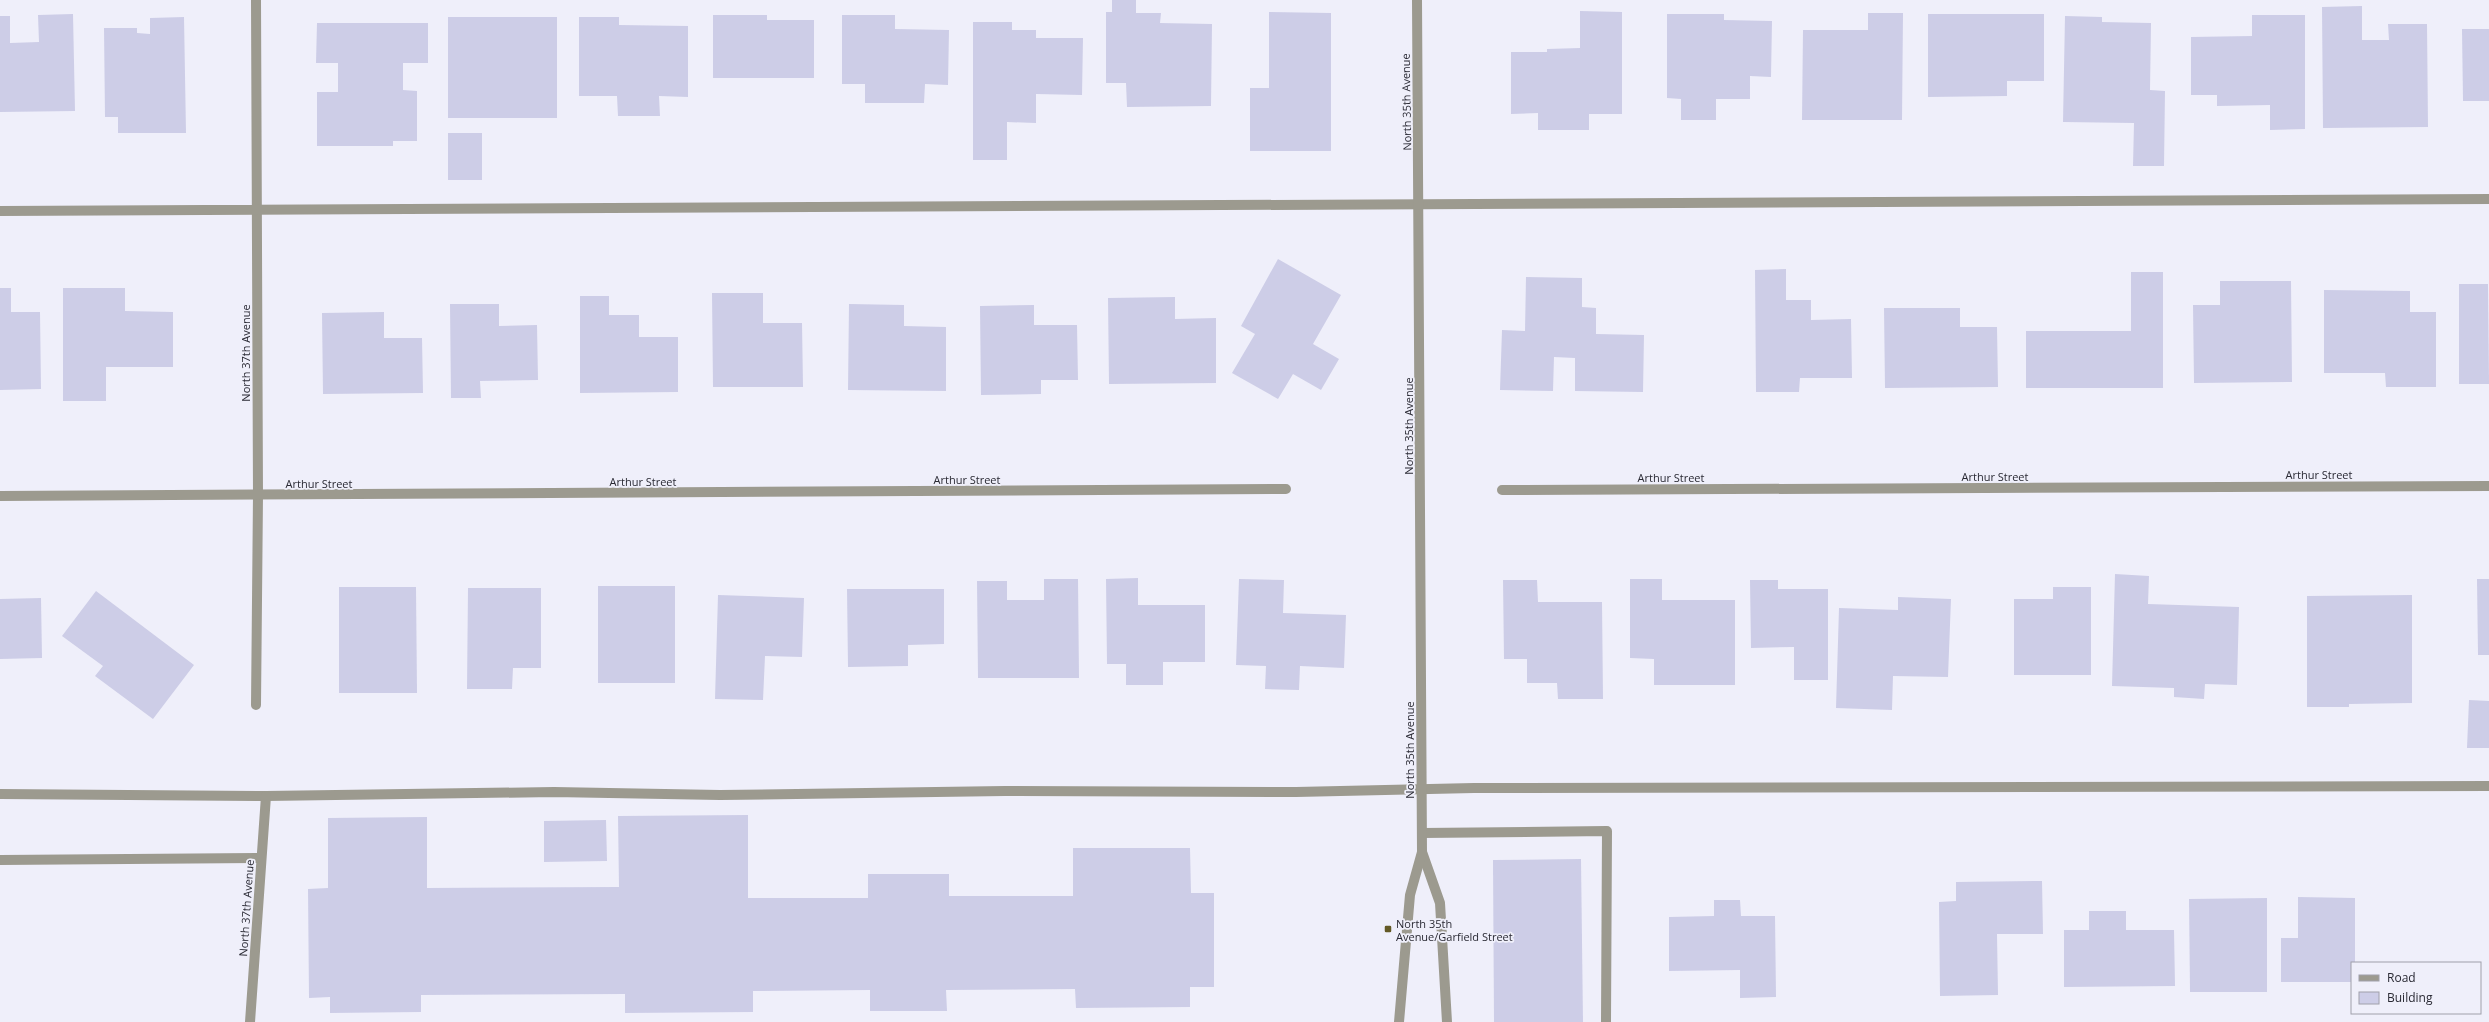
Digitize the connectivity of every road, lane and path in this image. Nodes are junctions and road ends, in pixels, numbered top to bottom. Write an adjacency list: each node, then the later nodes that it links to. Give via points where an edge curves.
1 (256, 0): 5 (street, North 37th Avenue)
2 (1417, 0): 4 (street, North 35th Avenue)
3 (2489, 199): 4 (street)
4 (1419, 204): 5 (street); 14 (street, North 35th Avenue)
5 (256, 210): 6 (street); 11 (street, North 37th Avenue)
6 (0, 211)
7 (2489, 486): 9 (street, Arthur Street)
8 (1286, 489): 11 (street, Arthur Street)
9 (1502, 490)
10 (0, 496): 11 (street, Arthur Street)
11 (258, 496): 12 (street, North 37th Avenue)
12 (256, 705)
13 (2489, 786): 14 (street)
14 (1421, 788): 16 (street, via 1296,792 1005,791 720,795 554,792); 17 (street, North 35th Avenue)
15 (0, 794): 16 (street)
16 (266, 796): 19 (street, North 37th Avenue)
17 (1422, 833): 18 (street, North 35th Avenue); 24 (street, via 1607,831)
18 (1422, 852): 22 (street, North 35th Avenue, via 1410,895); 23 (street, North 35th Avenue, via 1440,903)
19 (261, 858): 20 (street); 21 (street, North 37th Avenue)
20 (0, 860)
21 (250, 1022)
22 (1399, 1022)
23 (1447, 1022)
24 (1606, 1022)

